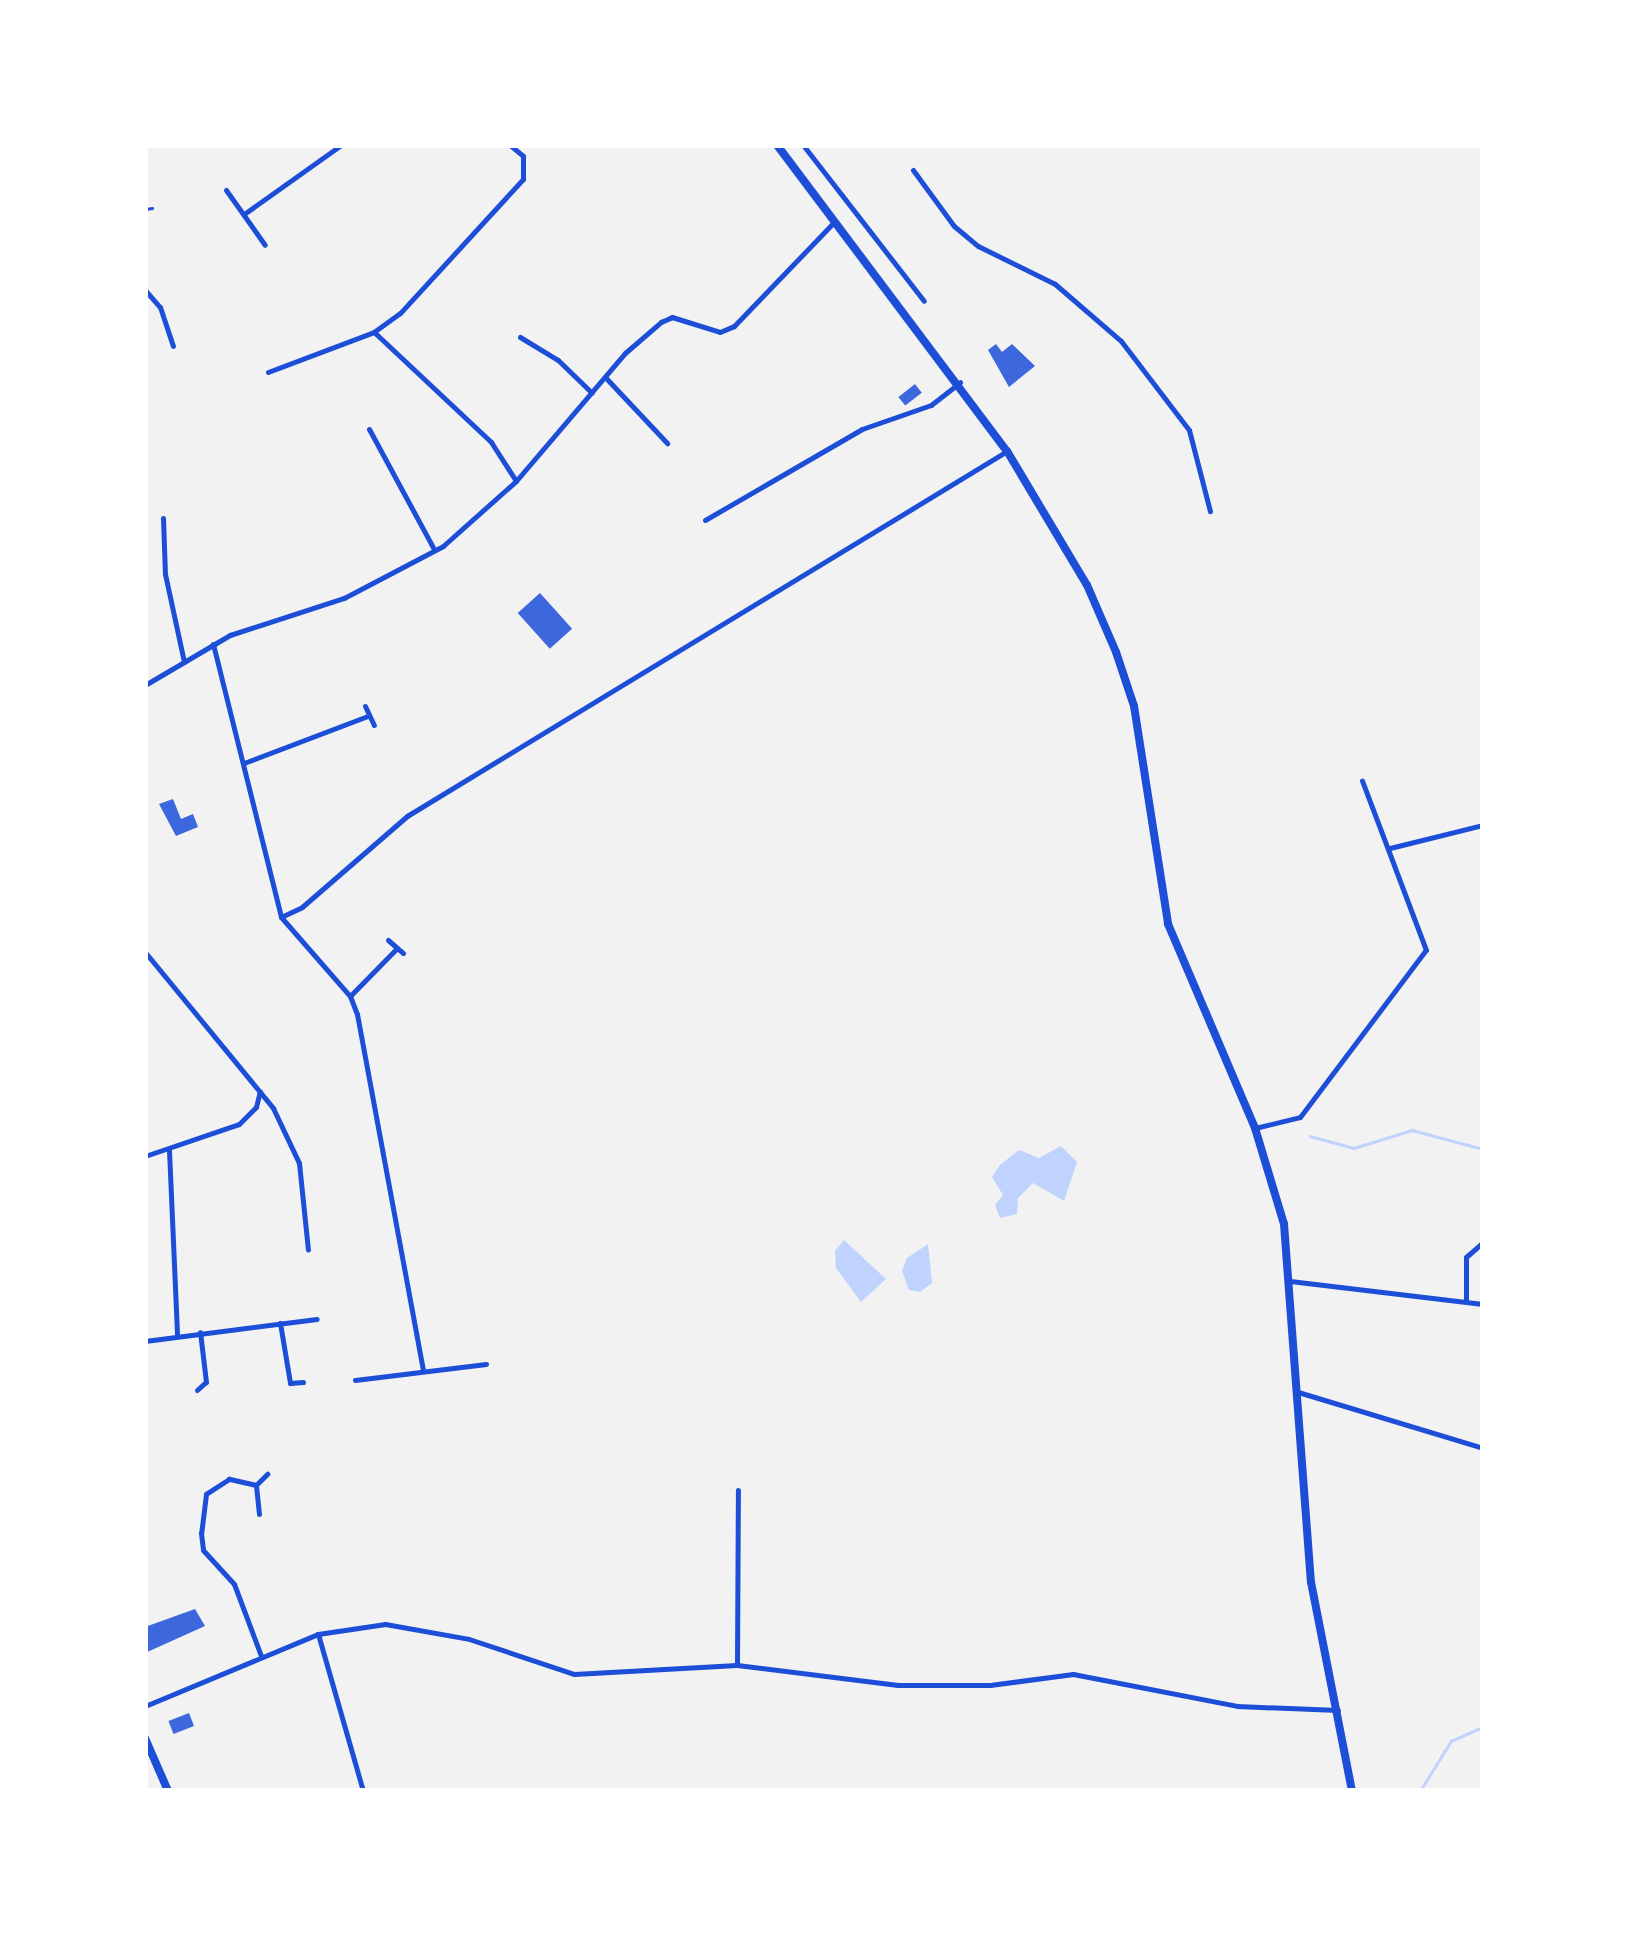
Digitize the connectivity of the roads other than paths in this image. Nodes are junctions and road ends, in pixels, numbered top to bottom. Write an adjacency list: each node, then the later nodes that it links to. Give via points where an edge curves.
1 (341, 145): 9 (street)
2 (510, 145): 14 (street, via 523,156 524,178 400,313)
3 (778, 145): 10 (main road)
4 (803, 145): 13 (street)
5 (913, 170): 25 (street, via 992,258 1055,284 1121,341 1189,430)
6 (226, 190): 9 (street)
7 (152, 208): 8 (lane)
8 (145, 209)
9 (244, 214): 11 (street)
10 (836, 220): 18 (street, via 734,326 720,332 672,318 660,322); 19 (main road)
11 (265, 245)
12 (145, 290): 16 (street, via 160,307)
13 (924, 301)
14 (374, 332): 17 (street); 24 (street, via 491,442)
15 (520, 337): 20 (street, via 558,360)
16 (174, 346)
17 (268, 372)
18 (605, 377): 20 (street); 22 (street)
19 (960, 382): 23 (main road); 27 (street, via 931,405 862,429)
20 (592, 393): 24 (street)
21 (369, 429): 28 (street)
22 (667, 443)
23 (1007, 450): 39 (street, via 407,816 302,906); 46 (main road, via 1087,585 1116,652 1134,706 1168,924)
24 (516, 481): 28 (street)
25 (1210, 511)
26 (163, 518): 30 (street, via 170,609)
27 (705, 520)
28 (435, 550): 29 (street, via 344,598)
29 (213, 644): 30 (street); 35 (street)
30 (184, 662): 31 (street)
31 (145, 685)
32 (365, 706): 33 (street)
33 (368, 716): 34 (street); 35 (street)
34 (374, 725)
35 (244, 763): 39 (street)
36 (1362, 781): 38 (street)
37 (1483, 826): 38 (street)
38 (1390, 848): 46 (street, via 1426,950 1300,1117)
39 (281, 916): 44 (street)
40 (388, 940): 41 (street)
41 (397, 948): 43 (street); 44 (street)
42 (145, 952): 45 (street)
43 (403, 953)
44 (350, 996): 60 (street, via 382,1134)
45 (260, 1090): 47 (street, via 256,1107 239,1124); 50 (street, via 299,1163)
46 (1255, 1128): 51 (main road, via 1280,1209)
47 (169, 1150): 48 (street); 57 (street)
48 (145, 1156)
49 (1483, 1242): 52 (street, via 1466,1257)
50 (308, 1250)
51 (1290, 1281): 52 (street); 66 (main road)
52 (1466, 1302): 53 (street)
53 (1483, 1304)
54 (317, 1320): 55 (street)
55 (280, 1323): 56 (street); 63 (street, via 290,1383)
56 (200, 1332): 57 (street); 62 (street)
57 (178, 1335): 58 (street)
58 (145, 1342)
59 (486, 1364): 60 (street)
60 (423, 1371): 61 (street)
61 (355, 1380)
62 (206, 1382): 64 (street); 65 (street)
63 (303, 1382)
64 (216, 1386)
65 (197, 1390)
66 (1298, 1392): 67 (street); 76 (main road, via 1311,1582)
67 (1483, 1448)
68 (267, 1474): 69 (street)
69 (256, 1485): 71 (street); 73 (street, via 243,1478 215,1484 206,1494 201,1534 202,1550 234,1584)
70 (738, 1490): 74 (street)
71 (259, 1514)
72 (318, 1634): 73 (street); 74 (street, via 344,1627 419,1627 574,1674); 79 (street)
73 (262, 1657): 75 (street)
74 (737, 1665): 76 (street, via 898,1684 990,1685 1074,1674 1237,1706)
75 (145, 1706)
76 (1338, 1710): 80 (main road)
77 (145, 1738): 78 (main road)
78 (168, 1791)
79 (363, 1791)
80 (1352, 1791)

